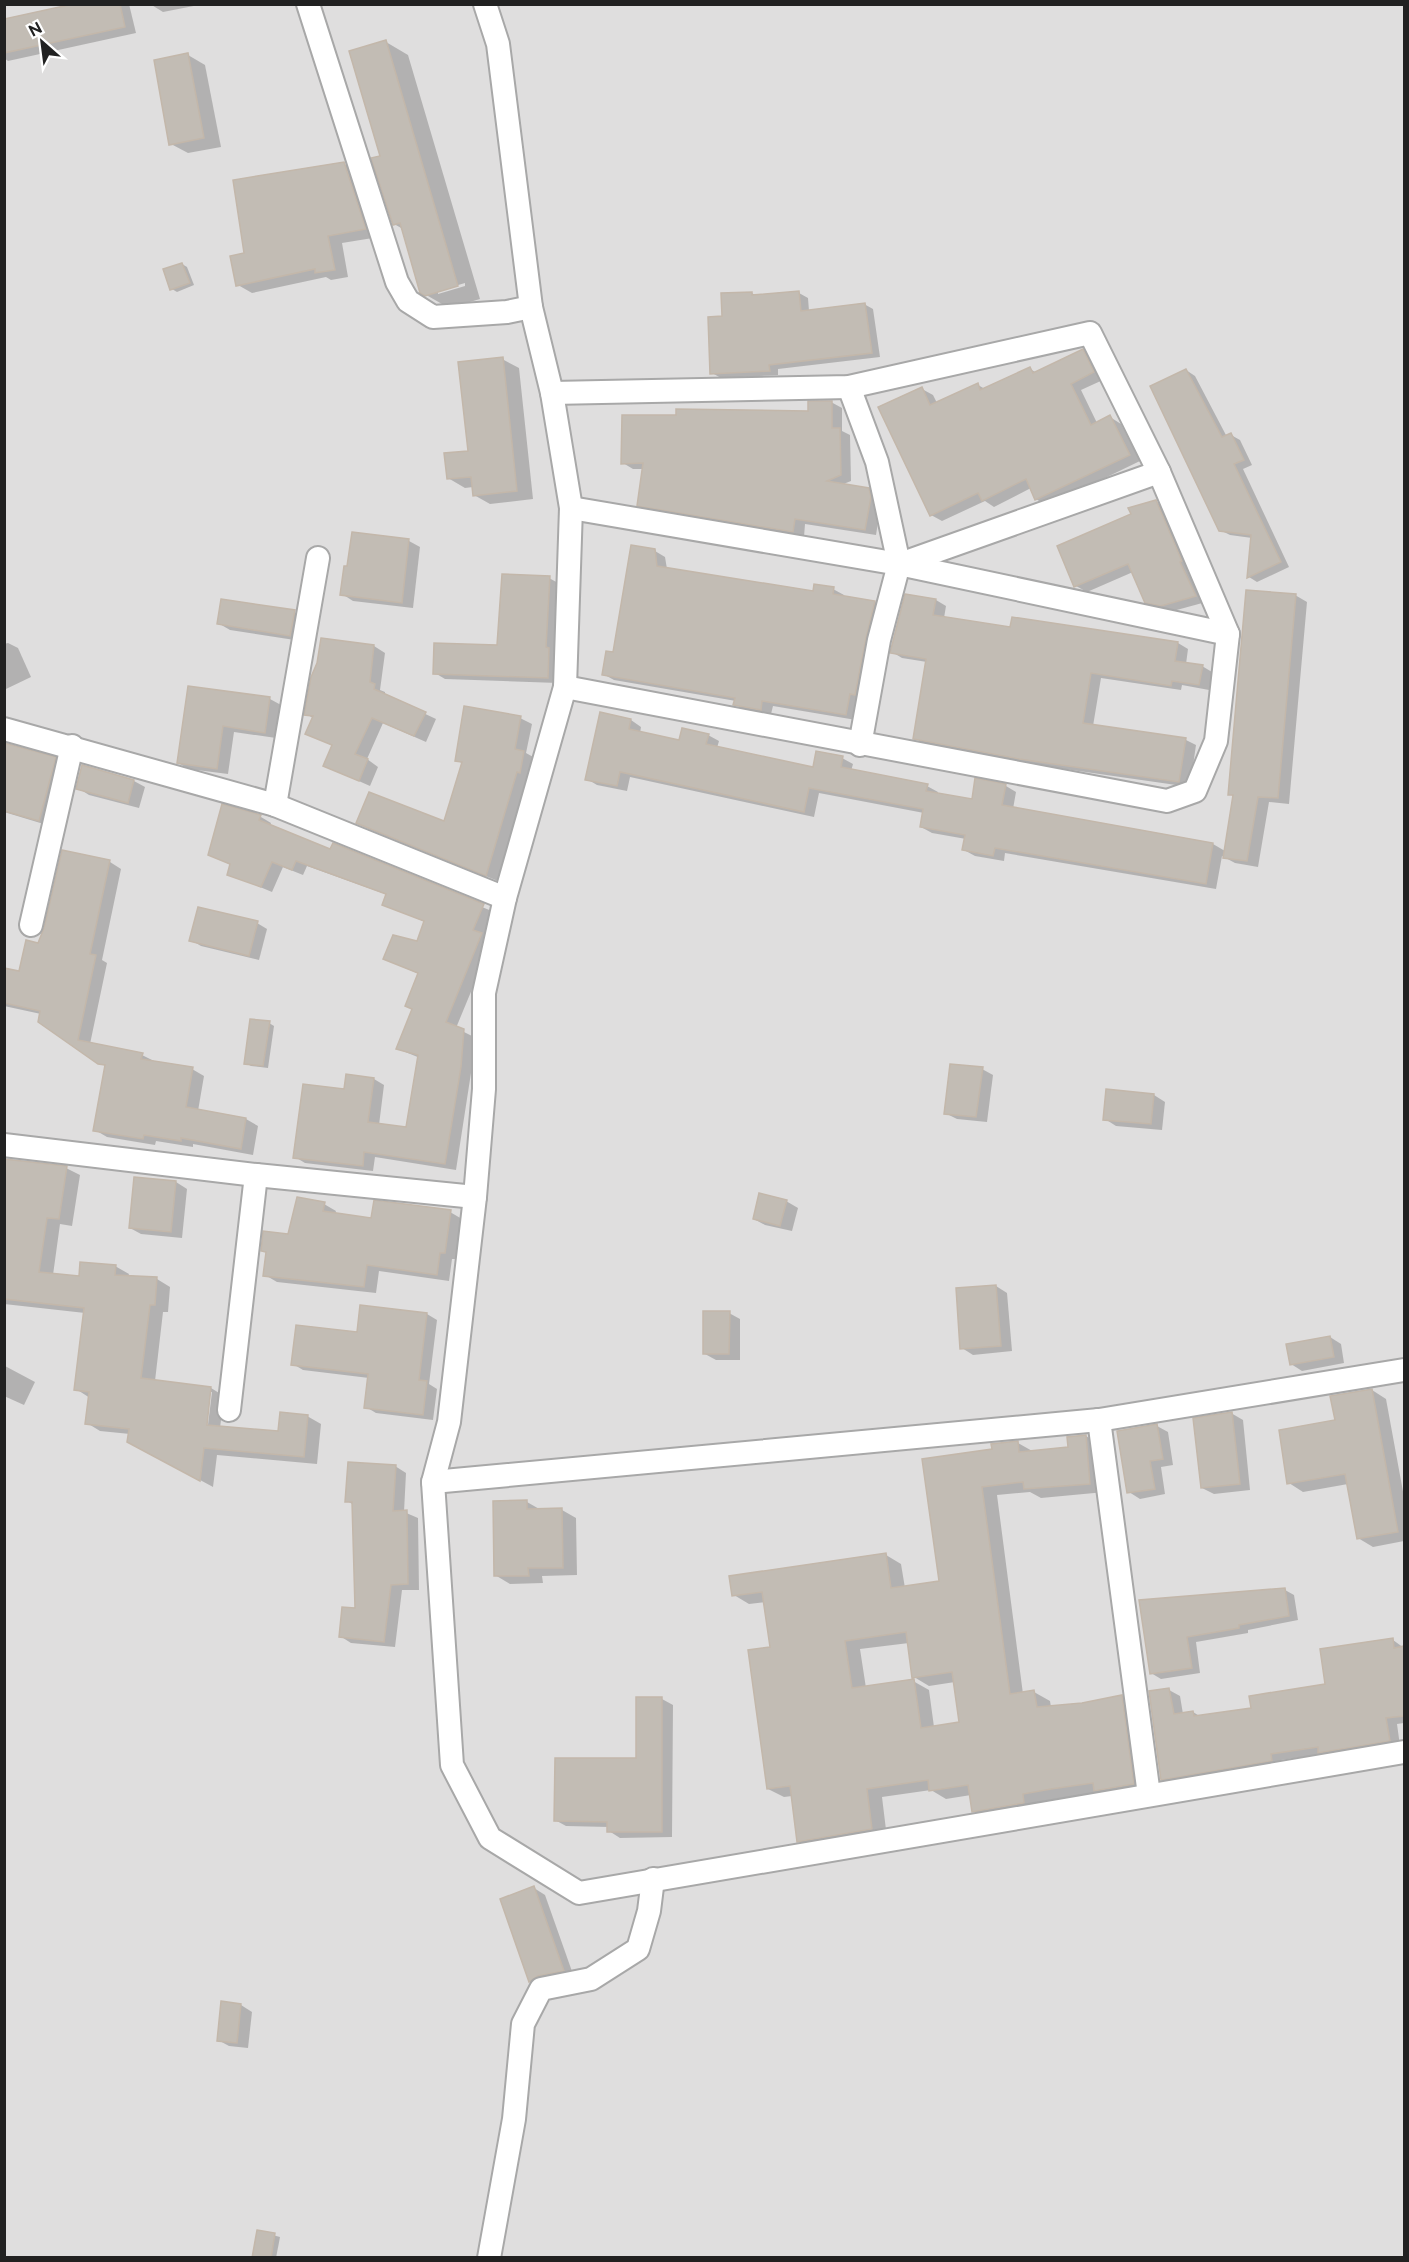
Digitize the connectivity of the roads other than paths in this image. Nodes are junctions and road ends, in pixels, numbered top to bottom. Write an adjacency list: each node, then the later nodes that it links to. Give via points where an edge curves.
1 (308, 4): 3 (street, via 398,282 408,301 433,317)
2 (484, 4): 3 (street, via 498,44)
3 (531, 307): 5 (street)
4 (849, 387): 5 (street); 6 (street, via 1090,333); 9 (street, via 878,462)
5 (552, 393): 7 (street)
6 (1159, 472): 9 (street); 10 (street)
7 (571, 508): 9 (street); 11 (street)
8 (318, 558): 15 (street)
9 (899, 564): 10 (street); 13 (street, via 879,640)
10 (1228, 634): 13 (street, via 1216,741 1195,791 1167,801)
11 (565, 687): 13 (street); 16 (street)
12 (4, 729): 14 (street)
13 (860, 745)
14 (72, 746): 15 (street); 17 (street)
15 (275, 805): 16 (street)
16 (505, 898): 20 (street, via 484,993 484,1089)
17 (31, 925)
18 (4, 1145): 19 (street)
19 (256, 1175): 20 (street); 22 (street)
20 (475, 1197): 24 (street, via 449,1422)
21 (1404, 1370): 23 (street)
22 (228, 1410)
23 (1099, 1420): 24 (street); 26 (street)
24 (433, 1482): 27 (street, via 452,1765 490,1838 579,1893)
25 (1404, 1752): 26 (street)
26 (1149, 1795): 27 (street)
27 (653, 1879): 28 (street, via 638,1949 591,1979 540,1989 523,2024 514,2119)
28 (489, 2258)

